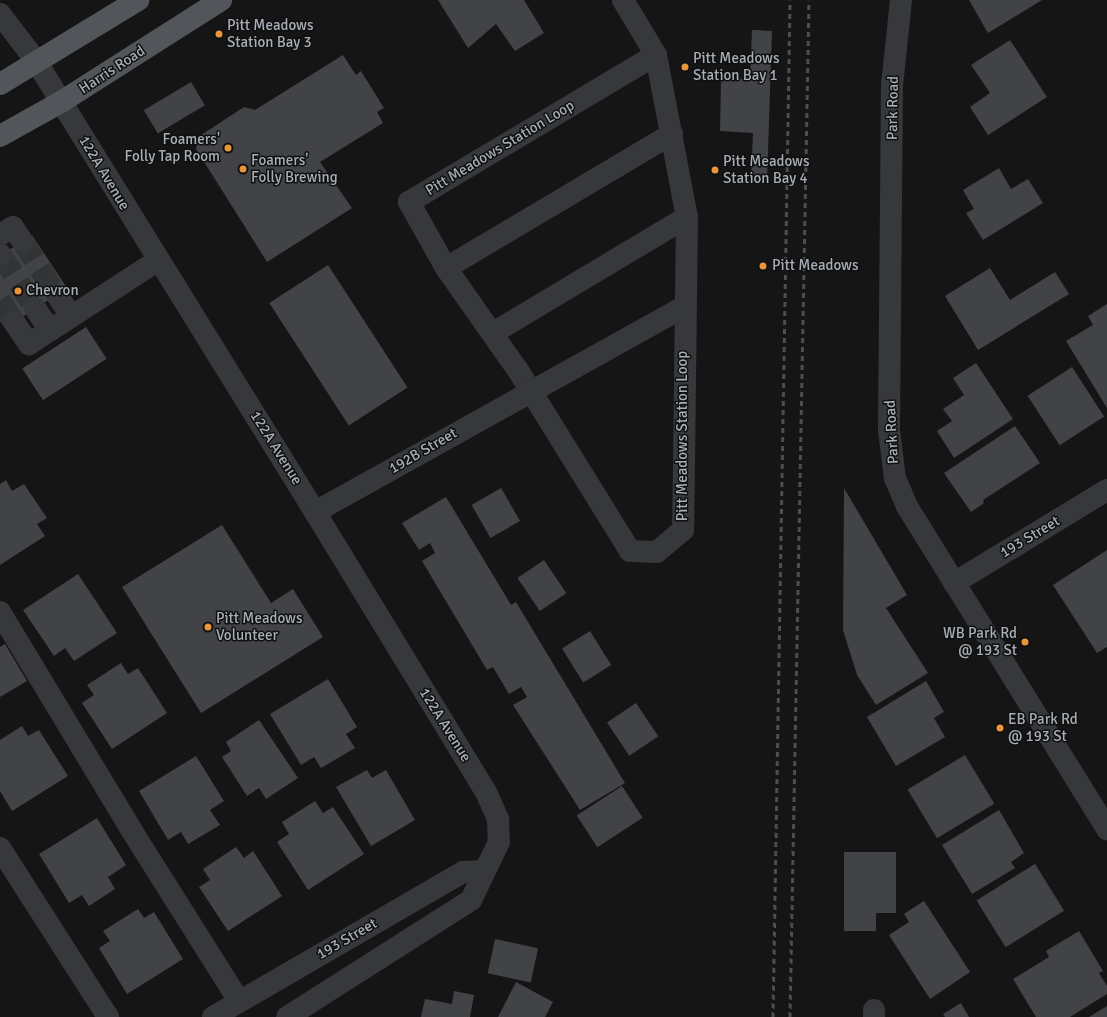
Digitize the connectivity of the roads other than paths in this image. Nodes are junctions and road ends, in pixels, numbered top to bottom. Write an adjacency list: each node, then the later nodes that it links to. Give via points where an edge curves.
1 (138, 0): 7 (main road)
2 (221, 0): 9 (main road, Harris Road)
3 (623, 0): 6 (street, Pitt Meadows Station Loop)
4 (901, 0): 27 (street, Park Road, via 892,85 891,461 908,508)
5 (0, 14): 7 (street, 122A Avenue)
6 (656, 55): 10 (street, Pitt Meadows Station Loop); 16 (street, Pitt Meadows Station Loop, via 409,202)
7 (36, 61): 8 (main road); 9 (street, 122A Avenue)
8 (0, 84)
9 (61, 102): 11 (main road, Harris Road); 15 (street, 122A Avenue)
10 (672, 134): 12 (street, Pitt Meadows Station Loop); 16 (street)
11 (0, 136)
12 (687, 217): 18 (street, Pitt Meadows Station Loop); 23 (street)
13 (22, 241): 14 (street, via 13,227)
14 (0, 248)
15 (157, 261): 20 (street); 26 (street, 122A Avenue)
16 (446, 268): 23 (street, Pitt Meadows Station Loop)
17 (57, 295): 20 (street)
18 (684, 307): 24 (street); 24 (street, Pitt Meadows Station Loop, via 683,530 657,552 630,551)
19 (35, 308): 22 (street)
20 (71, 316): 22 (street)
21 (14, 322): 22 (street, via 29,344)
22 (50, 330)
23 (493, 333): 24 (street, Pitt Meadows Station Loop)
24 (530, 390): 26 (street, 192B Street)
25 (1107, 490): 27 (street, 193 Street)
26 (316, 512): 31 (street, 122A Avenue, via 486,792 498,819 499,842)
27 (954, 583): 29 (street, Park Road)
28 (0, 612): 32 (street, via 132,831)
29 (1107, 829)
30 (0, 848): 33 (street)
31 (483, 871): 32 (street, 193 Street, via 463,872); 35 (street, via 471,900)
32 (239, 1001): 34 (street, 193 Street)
33 (108, 1017)
34 (213, 1017)
35 (287, 1017)

